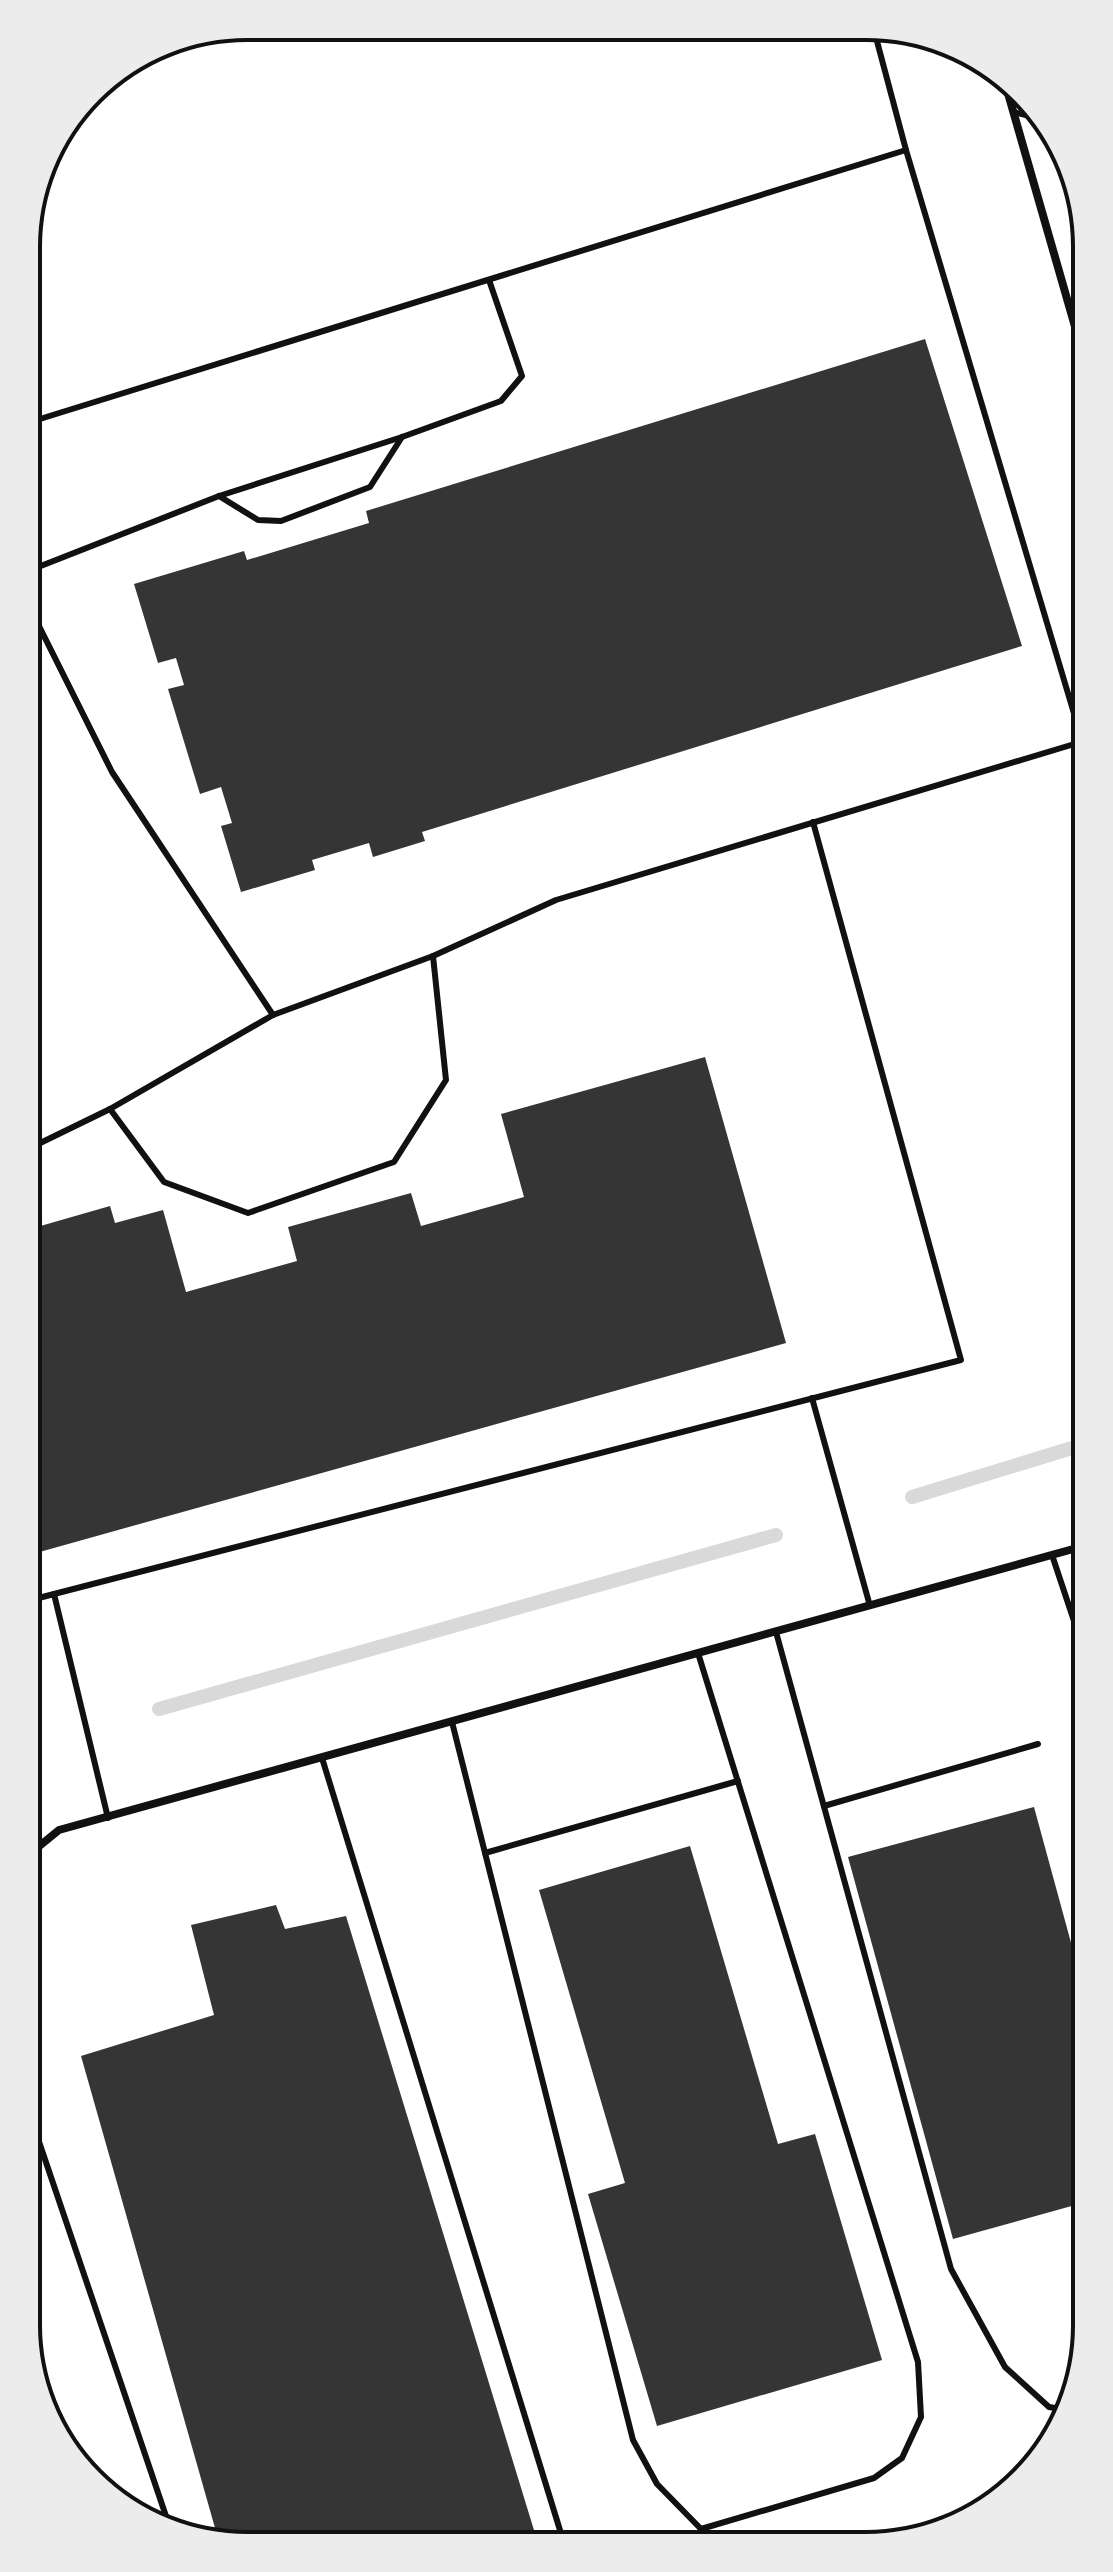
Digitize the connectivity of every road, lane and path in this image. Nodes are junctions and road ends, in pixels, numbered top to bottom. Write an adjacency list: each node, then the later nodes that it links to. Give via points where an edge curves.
1 (877, 40): 5 (lane)
2 (1009, 99): 3 (street)
3 (1013, 112): 4 (lane); 7 (street)
4 (1024, 115)
5 (906, 150): 6 (lane); 15 (lane)
6 (489, 280): 10 (lane); 11 (lane, via 522,376 501,401)
7 (1070, 310): 8 (lane); 9 (street)
8 (1073, 311)
9 (1073, 320)
10 (40, 419)
11 (402, 437): 12 (lane); 12 (lane, via 370,487 281,521 258,520)
12 (219, 496): 13 (lane)
13 (40, 566)
14 (40, 628): 19 (lane, via 112,772)
15 (1073, 712)
16 (1073, 741): 17 (lane)
17 (813, 822): 18 (lane, via 556,900); 22 (lane, via 961,1360)
18 (433, 956): 19 (lane); 20 (lane, via 446,1080 394,1162 248,1213 164,1182)
19 (273, 1015): 20 (lane)
20 (110, 1109): 21 (lane)
21 (40, 1143)
22 (812, 1398): 25 (lane); 27 (lane)
23 (1073, 1549): 24 (street)
24 (1052, 1555): 27 (street); 28 (lane)
25 (54, 1594): 26 (lane); 36 (lane)
26 (40, 1598)
27 (870, 1606): 29 (street)
28 (1073, 1618)
29 (776, 1632): 30 (street); 35 (lane)
30 (698, 1653): 31 (street); 34 (lane)
31 (452, 1722): 33 (street); 38 (lane)
32 (1038, 1744): 35 (lane)
33 (322, 1758): 36 (street); 43 (lane)
34 (738, 1781): 38 (lane); 42 (lane, via 918,2362 921,2417 902,2458 874,2478)
35 (824, 1806): 40 (lane, via 951,2269 1005,2367)
36 (108, 1818): 37 (street, via 59,1830)
37 (40, 1845)
38 (485, 1853): 42 (lane, via 633,2440 657,2484)
39 (40, 2145): 41 (lane)
40 (1055, 2408)
41 (166, 2515)
42 (701, 2529): 44 (lane)
43 (561, 2532)
44 (702, 2532)

